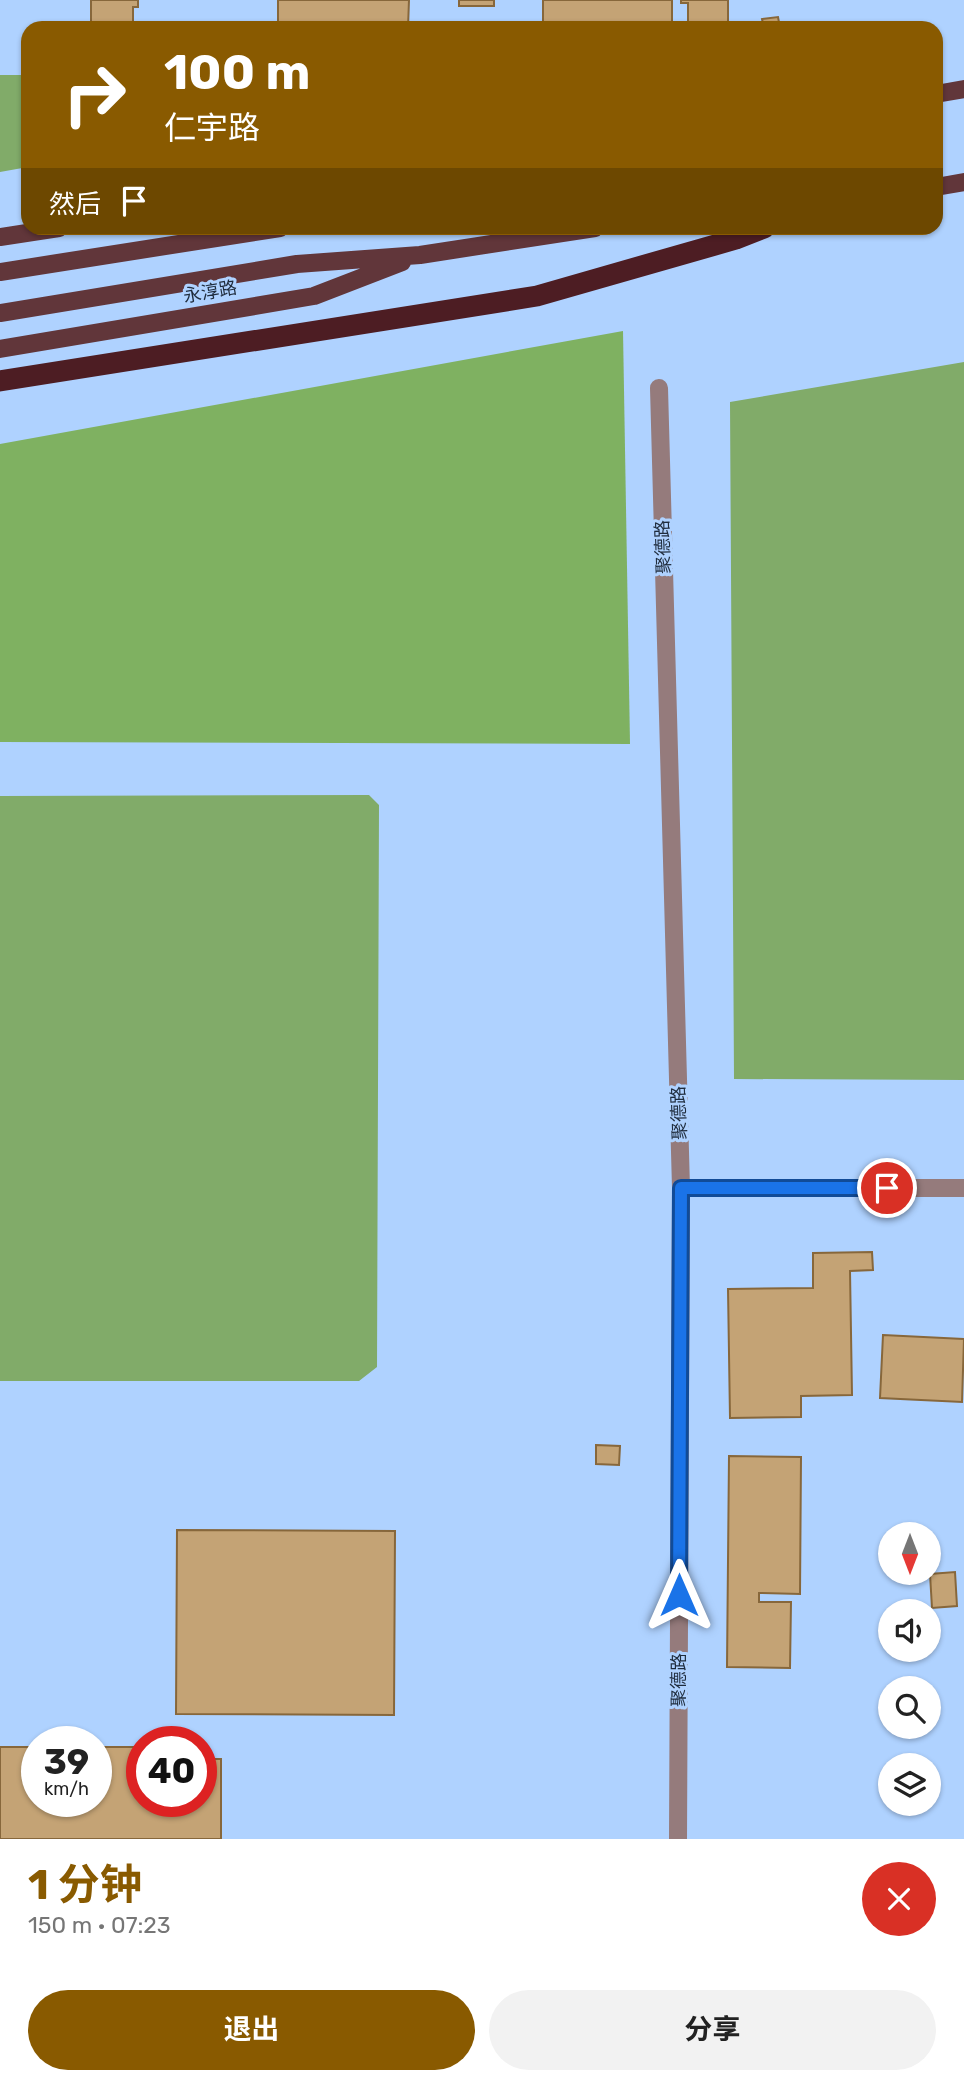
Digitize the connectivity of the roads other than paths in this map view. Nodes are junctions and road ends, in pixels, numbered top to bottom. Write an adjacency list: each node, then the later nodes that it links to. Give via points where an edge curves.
1 (964, 89): 2 (main road)
2 (943, 93)
3 (964, 182): 4 (main road)
4 (943, 186)
5 (21, 234): 9 (main road)
6 (235, 235): 11 (main road)
7 (550, 235): 10 (main road, 永淳路)
8 (746, 235): 14 (highway, via 537,296)
9 (0, 237)
10 (420, 255): 12 (main road, 永淳路, via 296,264); 13 (main road, 永淳路, via 314,296)
11 (0, 272)
12 (0, 313)
13 (0, 349)
14 (0, 381)
15 (659, 388): 16 (street, 聚德路)
16 (681, 1188): 17 (street); 18 (street, 聚德路)
17 (964, 1188)
18 (678, 1839)

